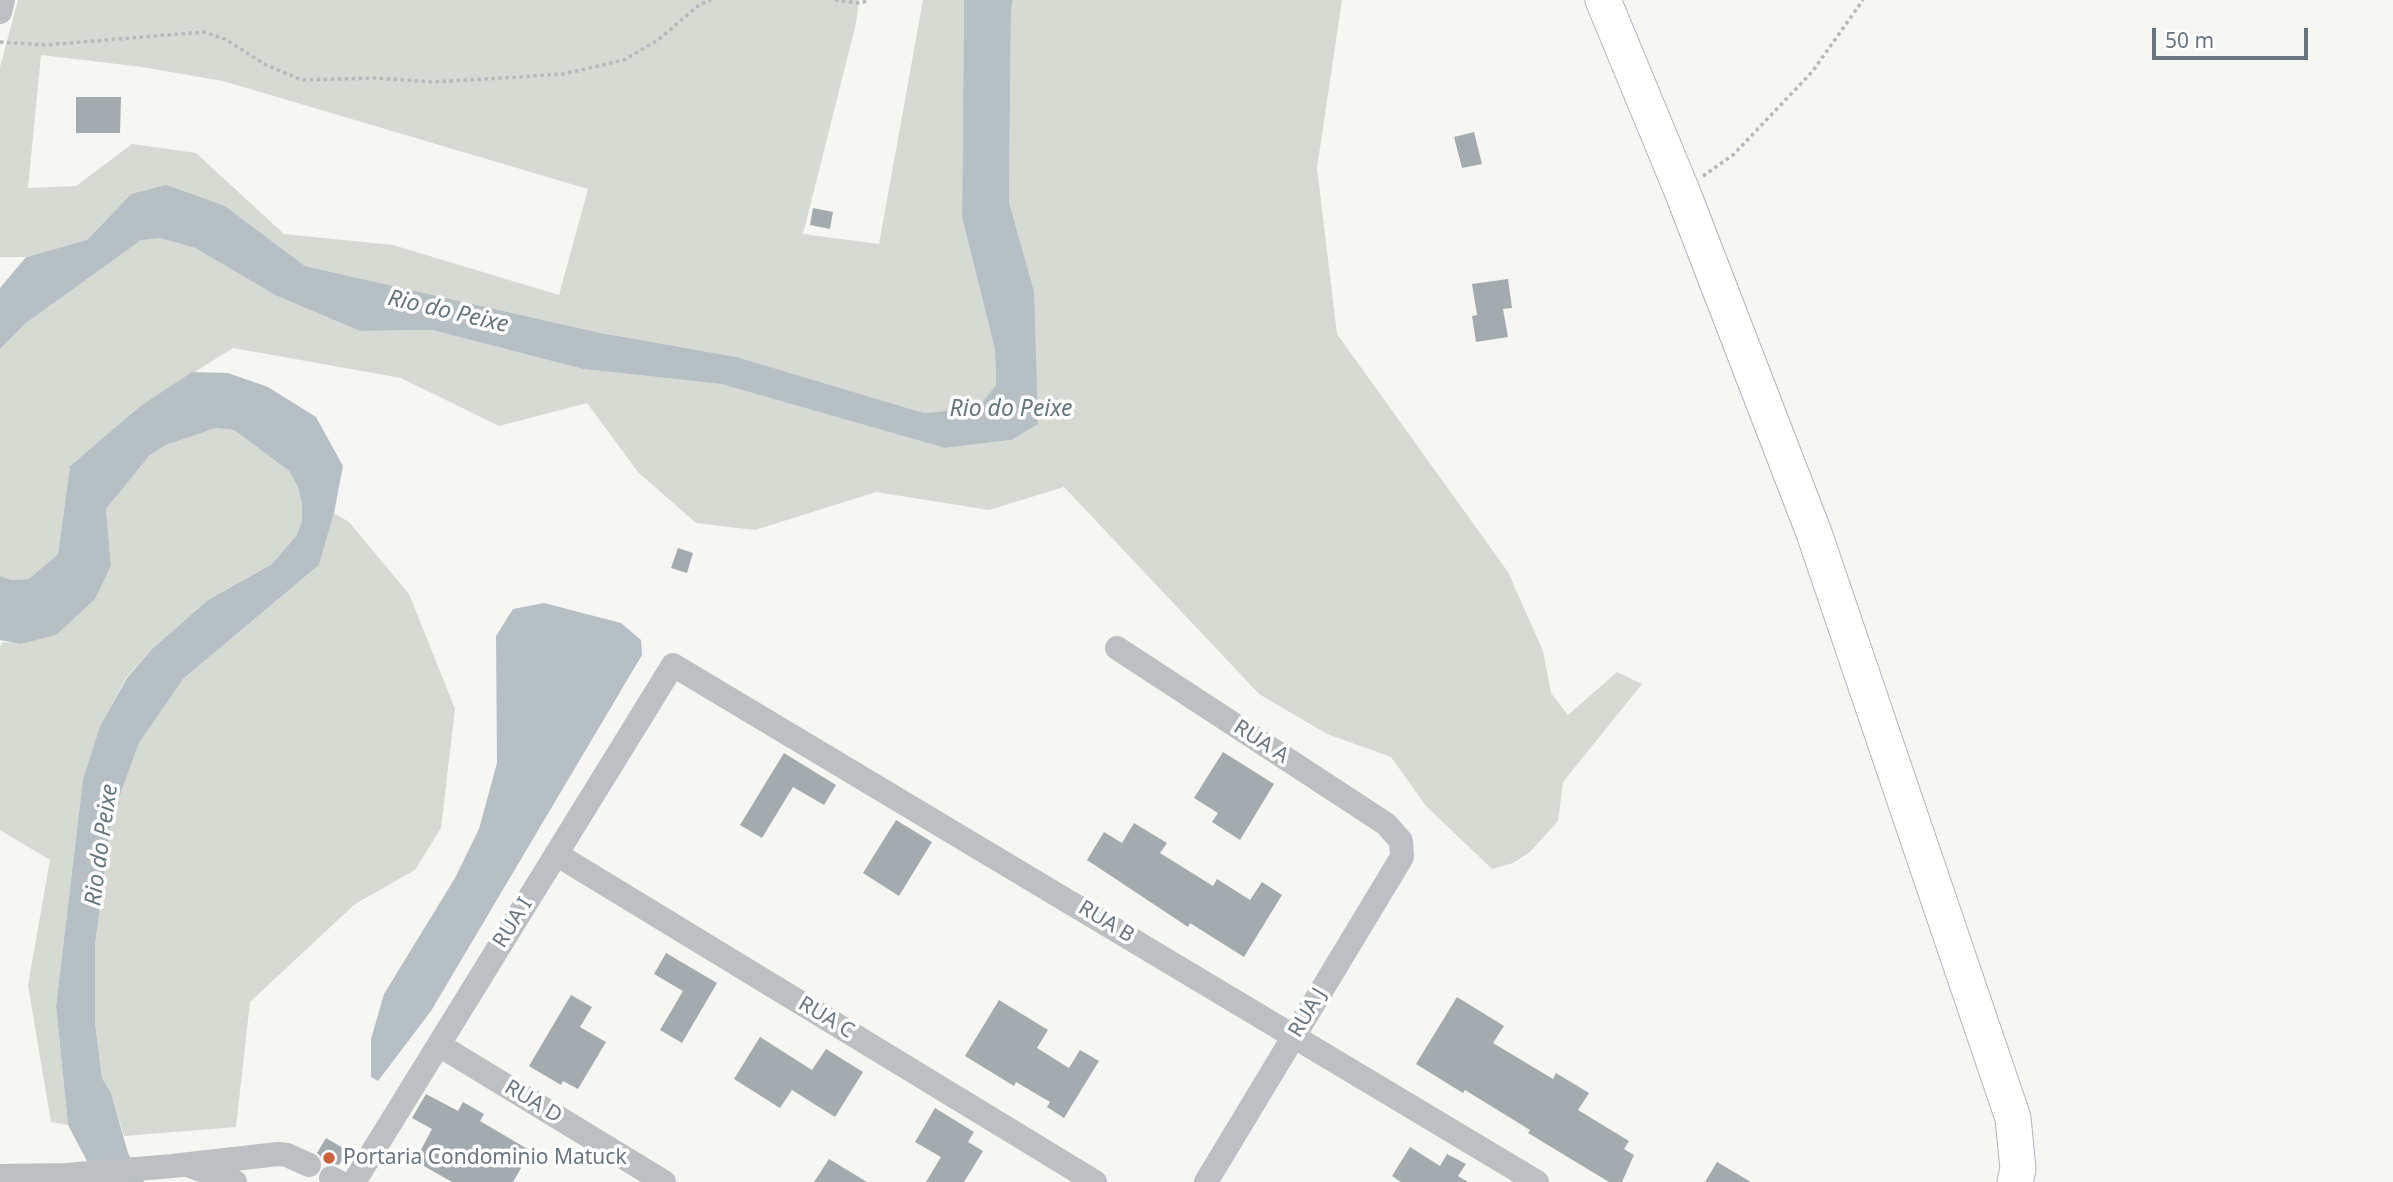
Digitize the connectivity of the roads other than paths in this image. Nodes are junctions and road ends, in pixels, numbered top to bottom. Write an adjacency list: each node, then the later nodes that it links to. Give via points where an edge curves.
1 (3, 0): 3 (street)
2 (1603, 0): 19 (street, via 1814,533 2013,1118)
3 (0, 12)
4 (1117, 648): 6 (street, RUA A, via 1386,824)
5 (673, 665): 7 (street, RUA I); 8 (street, RUA B)
6 (1401, 841): 8 (street, RUA J, via 1402,857)
7 (556, 854): 9 (street, RUA I); 16 (street, RUA C)
8 (1295, 1035): 17 (street, RUA J); 18 (street, RUA B)
9 (439, 1045): 13 (street, RUA I); 15 (street, RUA D)
10 (179, 1166): 11 (street, via 278,1154); 12 (street); 14 (street)
11 (309, 1166)
12 (0, 1176)
13 (341, 1181)
14 (235, 1182)
15 (664, 1182)
16 (1095, 1182)
17 (1206, 1182)
18 (1537, 1182)
19 (2015, 1182)

